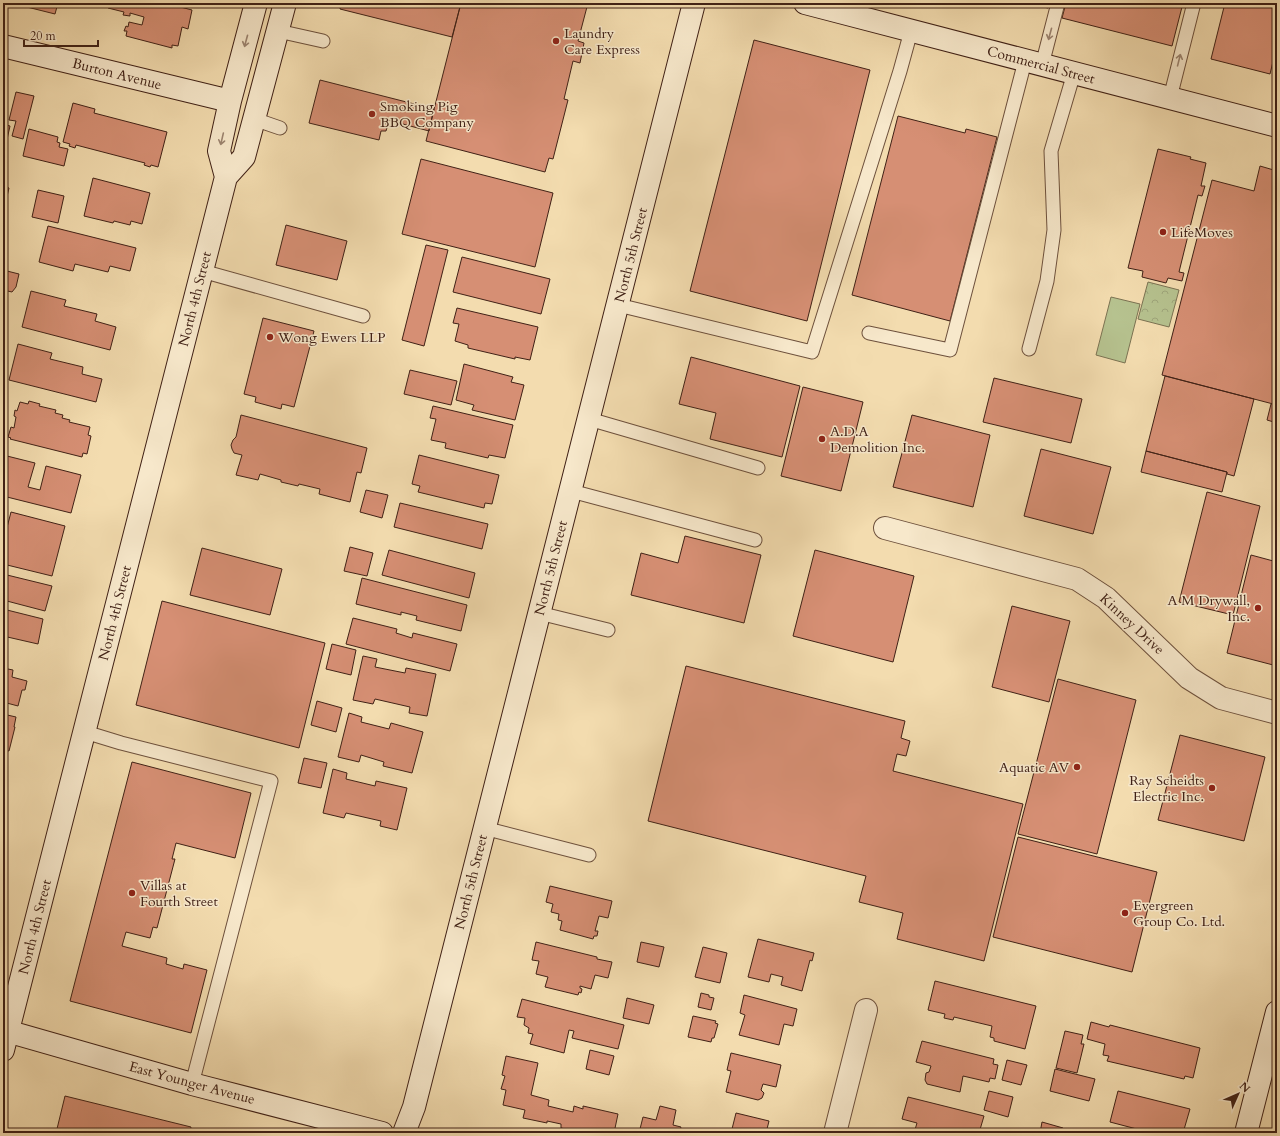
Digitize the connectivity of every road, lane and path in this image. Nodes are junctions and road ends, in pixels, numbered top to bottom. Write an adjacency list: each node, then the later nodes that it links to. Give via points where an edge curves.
1 (256, 3): 14 (street, North 4th Street, one-way to 14)
2 (285, 3): 7 (street, North 4th Street)
3 (694, 3): 20 (street, North 5th Street)
4 (805, 3): 8 (street, Commercial Street)
5 (1058, 3): 11 (lane, one-way to 11)
6 (1194, 3): 13 (lane, one-way to 6)
7 (278, 31): 9 (lane); 15 (street, North 4th Street)
8 (911, 31): 11 (street, Commercial Street); 20 (lane, via 812,352)
9 (323, 41)
10 (3, 46): 14 (street, Burton Avenue)
11 (1034, 63): 12 (street, Commercial Street); 22 (lane, via 950,350)
12 (1074, 73): 13 (street, Commercial Street); 23 (lane, via 1051,152 1054,230 1047,282)
13 (1170, 98): 16 (street, Commercial Street)
14 (230, 101): 18 (street, North 4th Street, one-way to 18, via 219,152)
15 (254, 119): 17 (lane); 18 (street, North 4th Street, via 244,158)
16 (1277, 126)
17 (280, 128)
18 (226, 177): 19 (street, North 4th Street)
19 (202, 271): 21 (lane); 32 (street, North 4th Street)
20 (618, 305): 24 (street, North 5th Street)
21 (363, 316)
22 (869, 333)
23 (1029, 349)
24 (589, 419): 25 (lane); 26 (street, North 5th Street)
25 (758, 468)
26 (570, 491): 28 (lane); 29 (street, North 5th Street)
27 (885, 528): 31 (street, Kinney Drive, via 1077,579 1106,598 1189,678 1221,698)
28 (755, 540)
29 (539, 613): 30 (lane); 33 (street, North 5th Street)
30 (608, 630)
31 (1277, 713)
32 (85, 732): 37 (street, North 4th Street); 38 (lane, via 271,781)
33 (484, 828): 34 (lane); 40 (street, North 5th Street, via 414,1107)
34 (589, 855)
35 (866, 1010): 41 (street)
36 (1277, 1012): 42 (street)
37 (5, 1037): 38 (street, East Younger Avenue)
38 (192, 1084): 39 (street, East Younger Avenue)
39 (382, 1133)
40 (404, 1133)
41 (835, 1133)
42 (1246, 1133)

